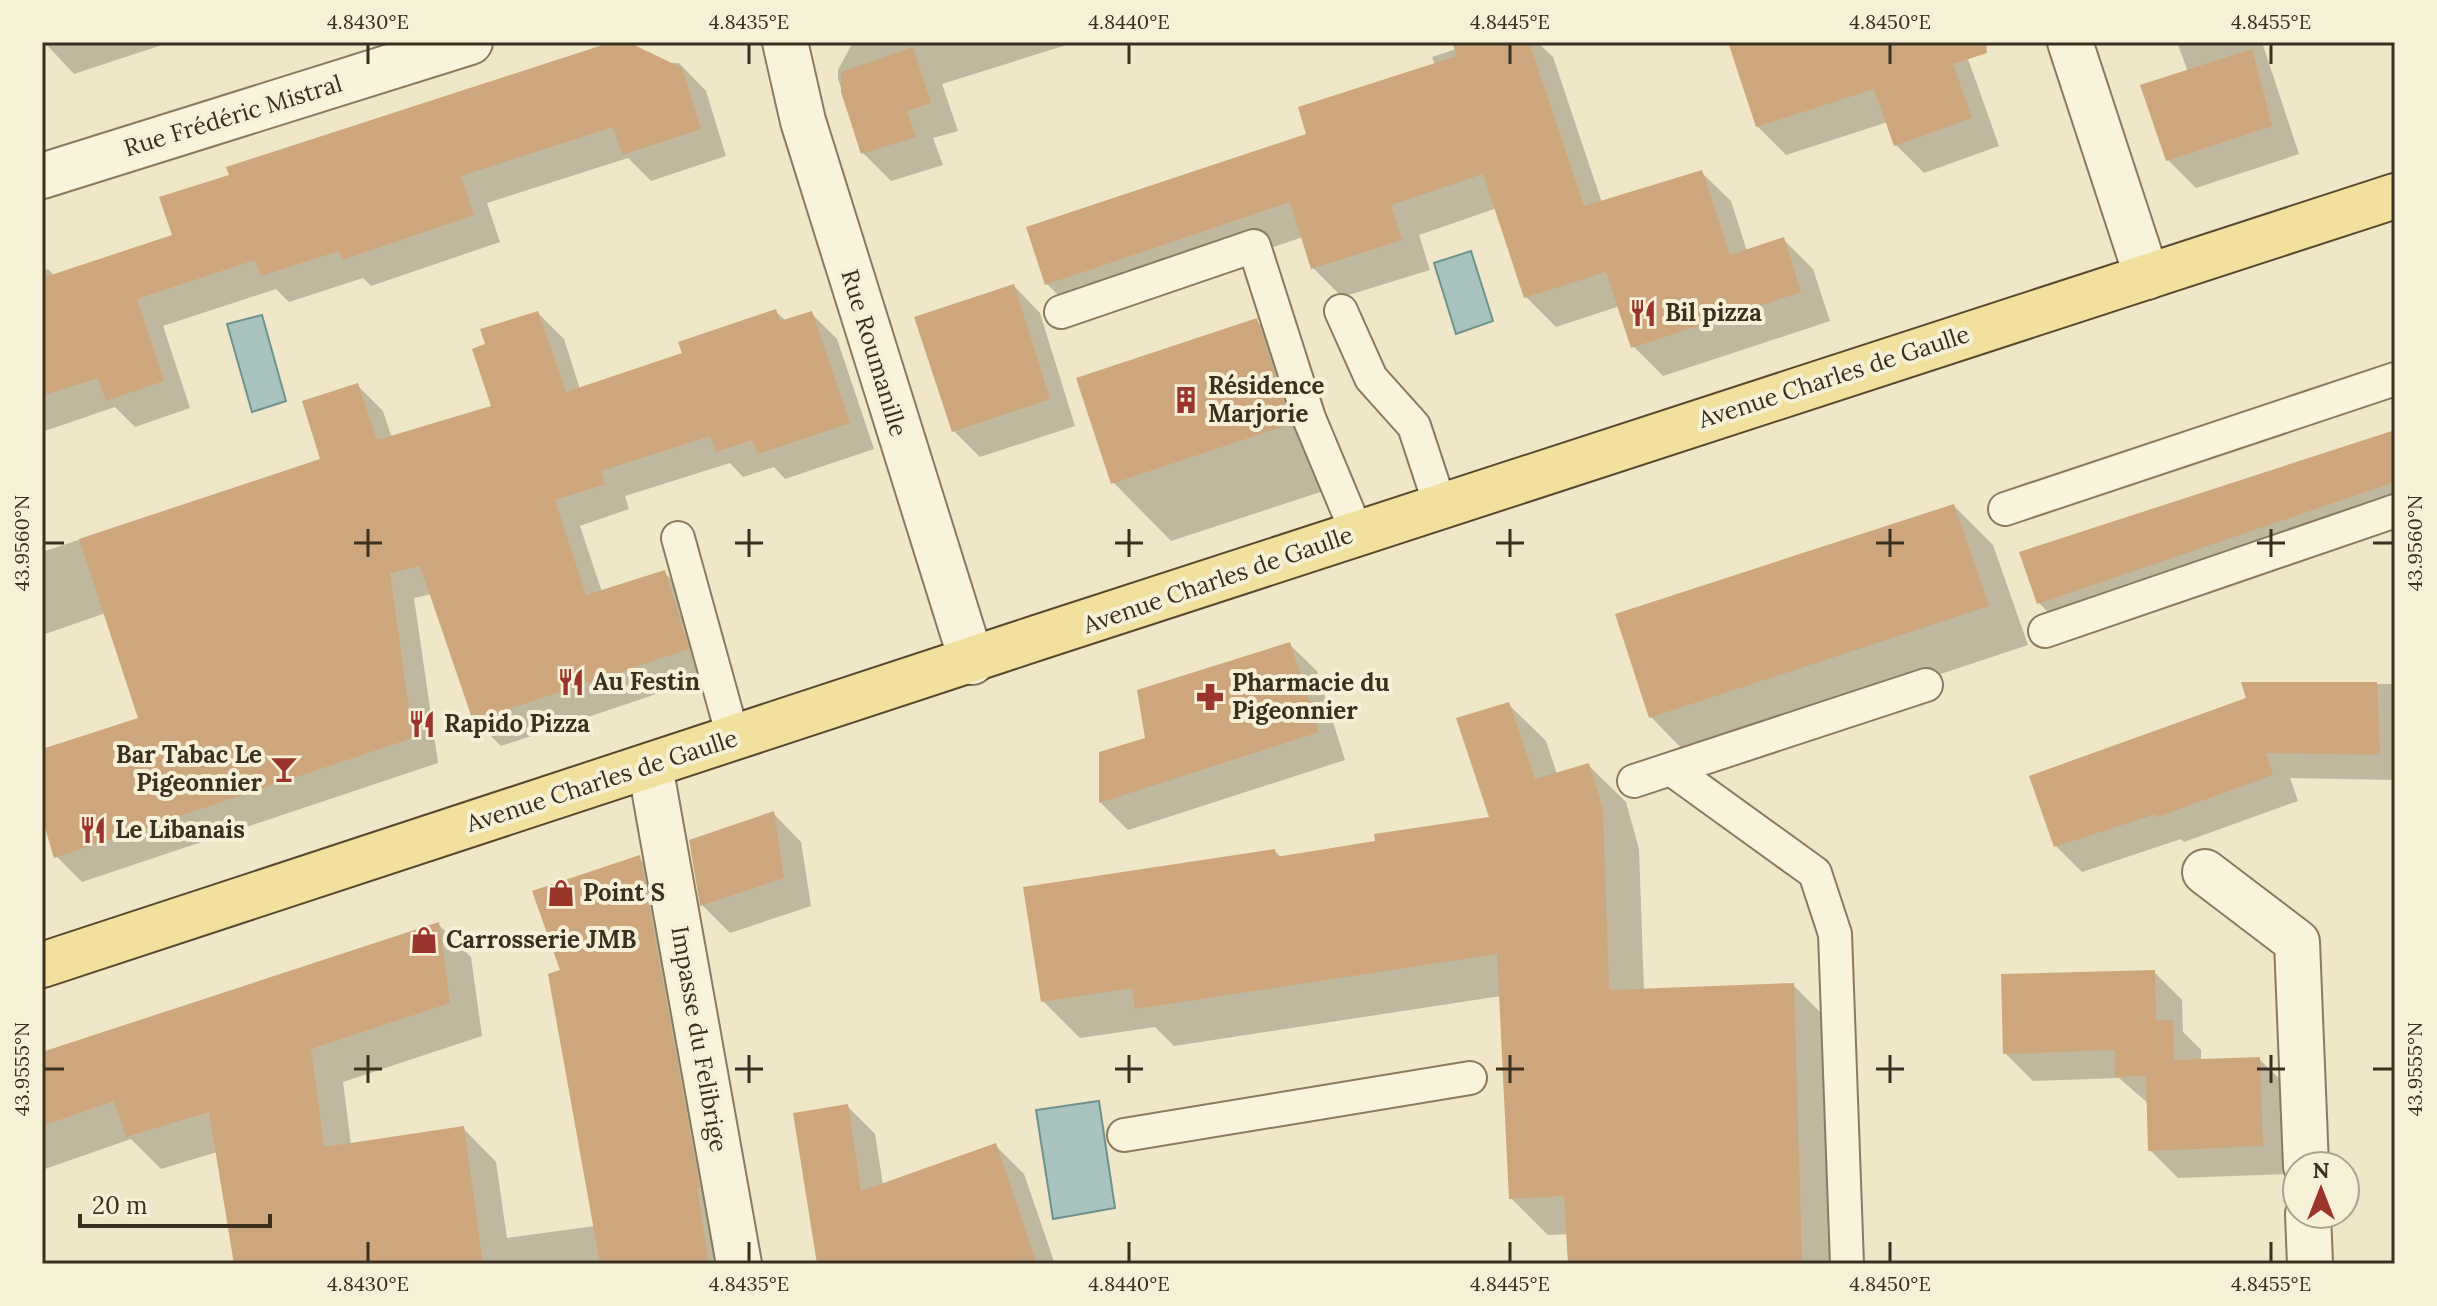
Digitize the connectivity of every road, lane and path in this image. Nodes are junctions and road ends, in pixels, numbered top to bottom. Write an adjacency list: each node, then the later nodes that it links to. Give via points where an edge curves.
1 (470, 42): 4 (street, Rue Frédéric Mistral)
2 (785, 42): 16 (street, Rue Roumanille, via 813,151)
3 (2070, 42): 6 (street)
4 (42, 176)
5 (2395, 196): 6 (main road, Avenue Charles de Gaulle)
6 (2147, 277): 10 (main road, Avenue Charles de Gaulle)
7 (1341, 311): 10 (lane, via 1371,378 1414,426)
8 (1061, 312): 13 (lane, via 1254,246 1309,418)
9 (2395, 379): 11 (lane)
10 (1440, 505): 13 (main road, Avenue Charles de Gaulle)
11 (2005, 509)
12 (2395, 511): 15 (lane)
13 (1357, 533): 16 (main road, Avenue Charles de Gaulle)
14 (678, 538): 18 (lane)
15 (2045, 631)
16 (972, 662): 18 (main road, Avenue Charles de Gaulle)
17 (1926, 685): 20 (lane)
18 (733, 737): 19 (main road, Avenue Charles de Gaulle)
19 (650, 766): 23 (main road, Avenue Charles de Gaulle); 28 (street, Impasse du Felibrige)
20 (1671, 769): 21 (lane); 29 (lane, via 1815,873 1835,934)
21 (1634, 781)
22 (2205, 872): 26 (street, via 2297,942)
23 (42, 965)
24 (1470, 1078): 25 (lane)
25 (1124, 1135)
26 (2305, 1150)
27 (2309, 1230): 30 (street)
28 (739, 1264)
29 (1847, 1264)
30 (2310, 1264)

